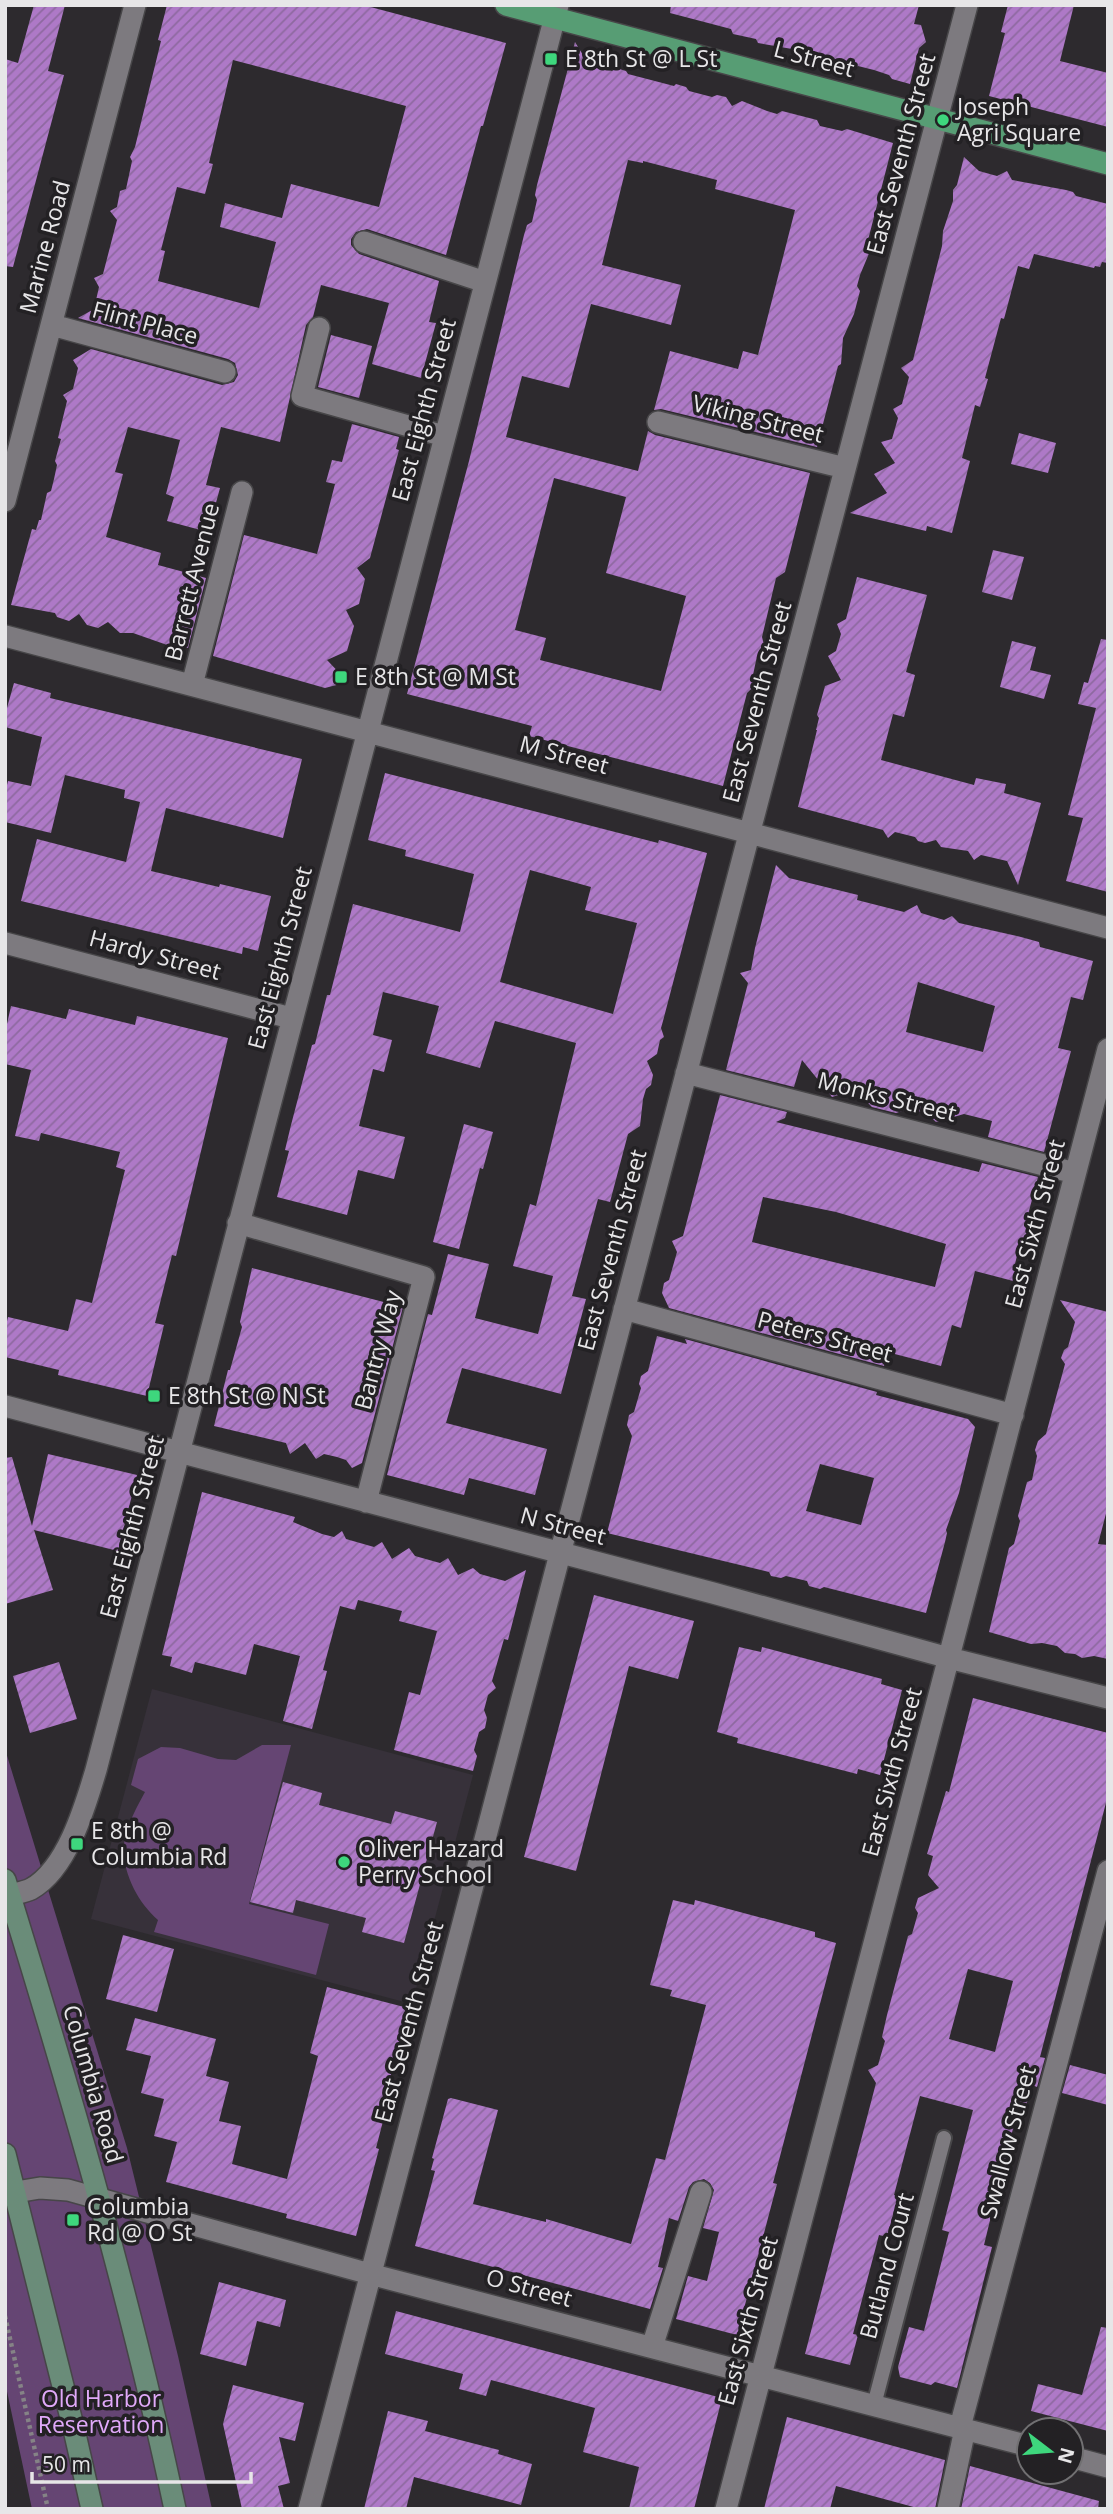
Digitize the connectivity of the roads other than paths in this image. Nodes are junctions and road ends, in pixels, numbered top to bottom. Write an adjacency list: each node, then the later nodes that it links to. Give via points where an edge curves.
1 (135, 5): 9 (street, Marine Road)
2 (506, 5): 4 (main road, L Street)
3 (967, 5): 5 (street, East Seventh Street)
4 (557, 12): 5 (main road, L Street); 8 (street, East Eighth Street)
5 (937, 118): 6 (main road, L Street); 14 (street, East Seventh Street)
6 (1108, 164)
7 (364, 243): 8 (street)
8 (485, 282): 13 (street, East Eighth Street)
9 (52, 325): 11 (street, Flint Place); 16 (street, Marine Road)
10 (319, 328): 13 (street, via 302,396)
11 (225, 372)
12 (658, 422): 14 (street, Viking Street)
13 (444, 436): 19 (street, East Eighth Street)
14 (845, 468): 20 (street, East Seventh Street)
15 (242, 492): 18 (street, Barrett Avenue)
16 (5, 501)
17 (5, 636): 18 (street, M Street)
18 (192, 685): 19 (street, M Street)
19 (368, 731): 20 (street, M Street); 23 (street, East Eighth Street)
20 (750, 832): 21 (street, M Street); 25 (street, East Seventh Street)
21 (1108, 928)
22 (5, 943): 23 (street, Hardy Street)
23 (291, 1018): 27 (street, East Eighth Street)
24 (1108, 1049): 26 (street, East Sixth Street)
25 (686, 1073): 26 (street, Monks Street); 28 (street, East Seventh Street)
26 (1075, 1173): 30 (street, East Sixth Street)
27 (238, 1223): 31 (street, East Eighth Street); 32 (street, Bantry Way, via 424,1277)
28 (624, 1309): 30 (street, Peters Street); 33 (street, East Seventh Street)
29 (5, 1406): 31 (street, N Street)
30 (1013, 1415): 34 (street, East Sixth Street)
31 (178, 1453): 32 (street, N Street); 37 (street, East Eighth Street, via 81,1816 48,1874 28,1891)
32 (366, 1502): 33 (street, N Street)
33 (560, 1553): 34 (street, N Street); 43 (street, East Seventh Street)
34 (949, 1658): 35 (street, N Street); 45 (street, East Sixth Street)
35 (1108, 1698)
36 (1108, 1871): 47 (street, Swallow Street)
37 (8, 1887): 42 (main road, Columbia Road)
38 (944, 2138): 46 (lane, Butland Court)
39 (5, 2154): 40 (main road)
40 (16, 2192): 42 (street, O Street, via 54,2188); 51 (main road)
41 (701, 2192): 44 (street)
42 (99, 2199): 43 (street, O Street); 52 (main road, Columbia Road)
43 (370, 2274): 44 (street, O Street); 53 (street, East Seventh Street)
44 (652, 2347): 45 (street, O Street)
45 (761, 2375): 46 (street, O Street); 54 (street, East Sixth Street)
46 (874, 2405): 47 (street, O Street)
47 (962, 2428): 48 (street, O Street); 55 (street, Swallow Street)
48 (1015, 2442)
49 (1085, 2461): 50 (street)
50 (1108, 2467)
51 (92, 2509)
52 (176, 2509)
53 (309, 2509)
54 (726, 2509)
55 (948, 2509)

